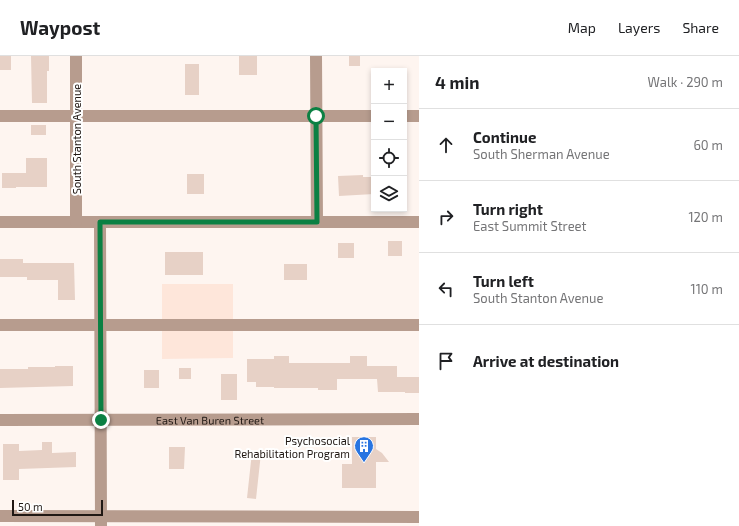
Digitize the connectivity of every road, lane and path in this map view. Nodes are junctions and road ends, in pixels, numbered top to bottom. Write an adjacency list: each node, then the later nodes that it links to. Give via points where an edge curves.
1 (76, 56): 4 (street, South Stanton Avenue)
2 (316, 56): 5 (street)
3 (0, 116): 4 (street)
4 (76, 116): 5 (street); 10 (street, South Stanton Avenue)
5 (316, 116): 6 (street); 12 (street)
6 (371, 116)
7 (407, 116): 8 (street)
8 (419, 116)
9 (0, 222): 10 (street)
10 (76, 222): 11 (street)
11 (100, 222): 12 (street); 14 (street)
12 (317, 222): 13 (street)
13 (419, 222)
14 (100, 324): 15 (street); 16 (street); 19 (street)
15 (0, 325)
16 (419, 325)
17 (419, 419): 19 (street, East Van Buren Street)
18 (0, 420): 19 (street, East Van Buren Street)
19 (101, 420): 22 (street)
20 (0, 516): 22 (street)
21 (419, 517): 22 (street)
22 (101, 521)

